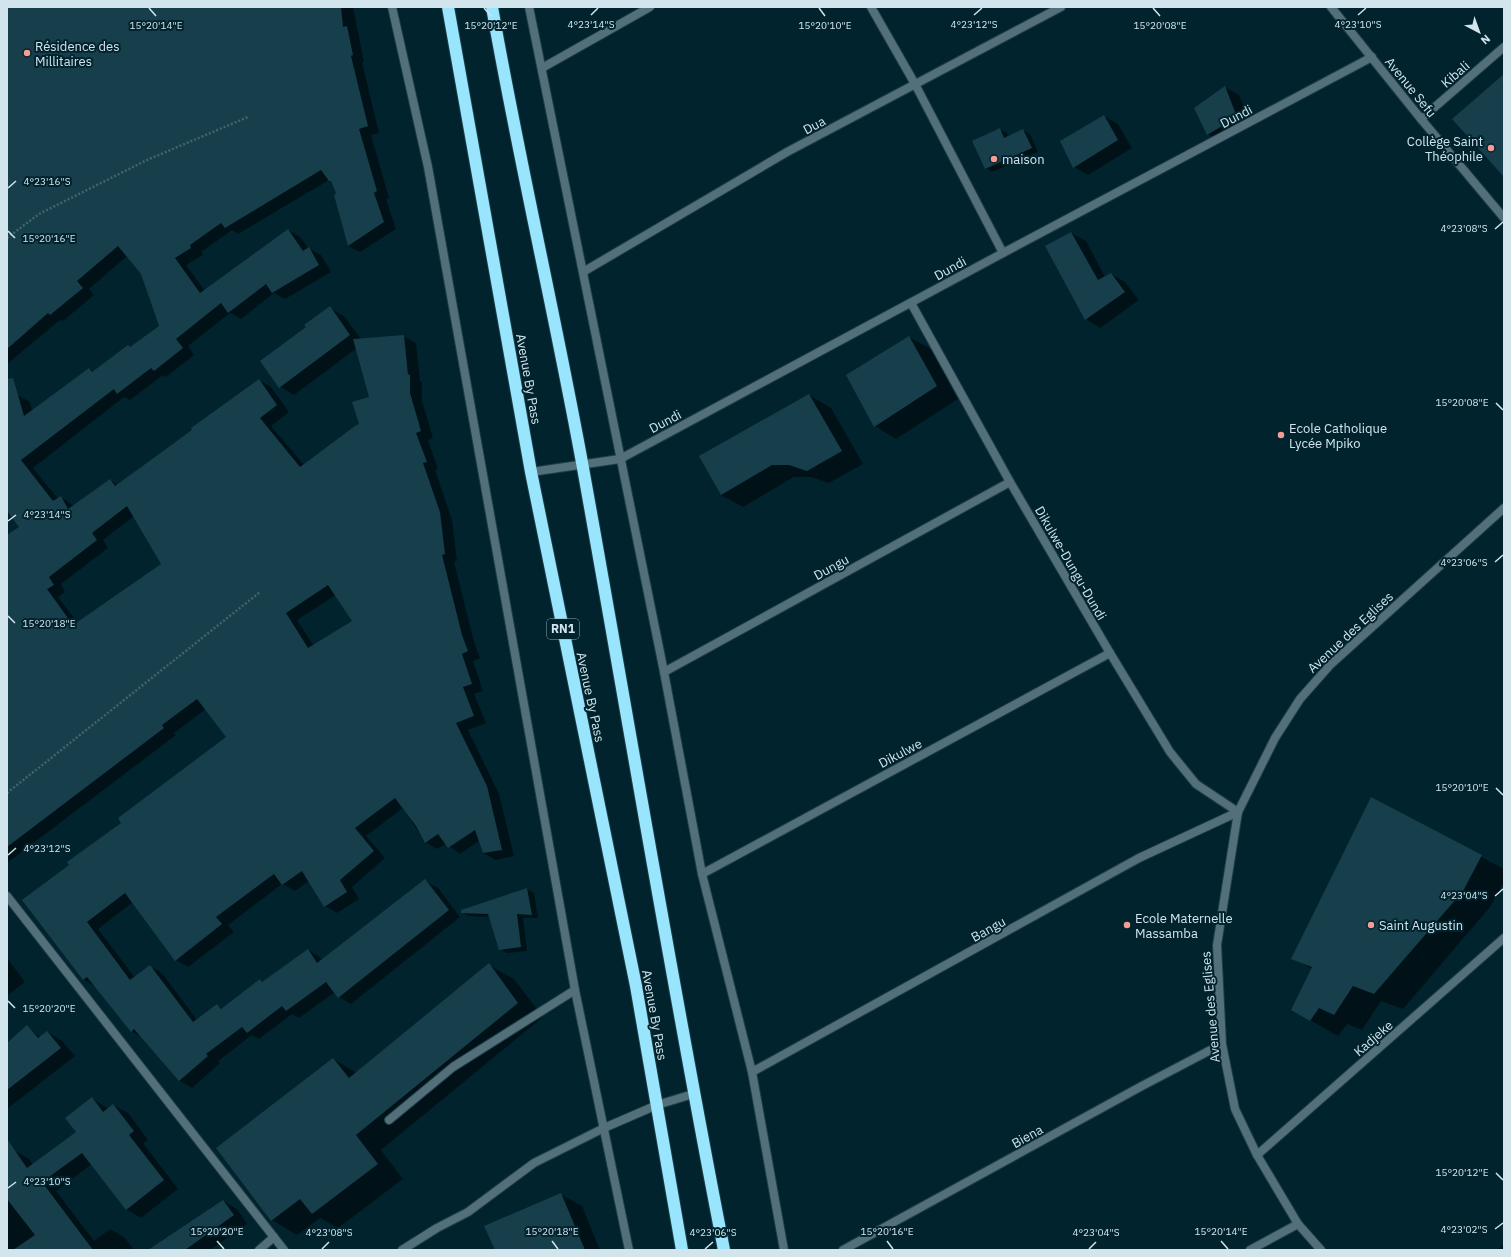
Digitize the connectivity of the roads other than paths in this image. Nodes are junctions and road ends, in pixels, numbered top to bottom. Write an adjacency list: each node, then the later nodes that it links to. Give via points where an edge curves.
1 (392, 7): 29 (street, via 428,167)
2 (448, 7): 20 (highway, Avenue By Pass / RN1)
3 (492, 7): 19 (highway, Avenue By Pass)
4 (529, 7): 11 (street)
5 (650, 7): 11 (street)
6 (871, 7): 12 (street)
7 (1061, 7): 12 (street, Dua)
8 (1332, 7): 10 (street, Avenue Sefu)
9 (1504, 47): 13 (street, Kibali)
10 (1372, 58): 13 (street, Avenue Sefu); 15 (street, Dundi)
11 (542, 68): 16 (street)
12 (915, 84): 15 (street); 16 (street, Dua, via 787,152)
13 (1421, 119): 14 (street, Avenue Sefu)
14 (1504, 218)
15 (1003, 253): 17 (street, Dundi)
16 (583, 272): 18 (street)
17 (911, 303): 18 (street, Dundi); 21 (street, Dikulwe-Dungu-Dundi)
18 (620, 459): 19 (street, Dundi); 24 (street)
19 (582, 464): 20 (street, Dundi); 32 (highway, Avenue By Pass)
20 (531, 472): 33 (highway, Avenue By Pass / RN1, via 636,986)
21 (1010, 482): 23 (street, Dikulwe-Dungu-Dundi); 24 (street, Dungu)
22 (1504, 508): 25 (street, Avenue des Eglises, via 1330,665 1300,699 1275,738)
23 (1110, 653): 25 (street, Dikulwe-Dungu-Dundi, via 1170,752 1196,784); 26 (street, Dikulwe)
24 (664, 672): 26 (street)
25 (1238, 812): 30 (street, Avenue des Eglises, via 1217,945); 31 (street, Bangu, via 1139,858)
26 (702, 874): 31 (street)
27 (7, 896): 38 (street)
28 (1504, 938): 36 (street, Kadjeke)
29 (575, 990): 34 (street, via 453,1067); 35 (street)
30 (1222, 1044): 36 (street, Avenue des Eglises, via 1235,1109); 46 (street, Biena)
31 (752, 1072): 45 (street)
32 (693, 1094): 33 (street); 44 (highway, Avenue By Pass)
33 (657, 1105): 35 (street); 43 (highway, Avenue By Pass / RN1)
34 (389, 1120)
35 (604, 1128): 41 (street, via 534,1163 468,1212); 42 (street)
36 (1257, 1155): 37 (street, Avenue des Eglises)
37 (1298, 1224): 47 (street); 48 (street, Avenue des Eglises)
38 (274, 1237): 39 (street); 40 (street)
39 (259, 1250)
40 (284, 1250)
41 (402, 1250)
42 (629, 1250)
43 (682, 1250)
44 (724, 1250)
45 (784, 1250)
46 (844, 1250)
47 (1250, 1250)
48 (1321, 1250)

